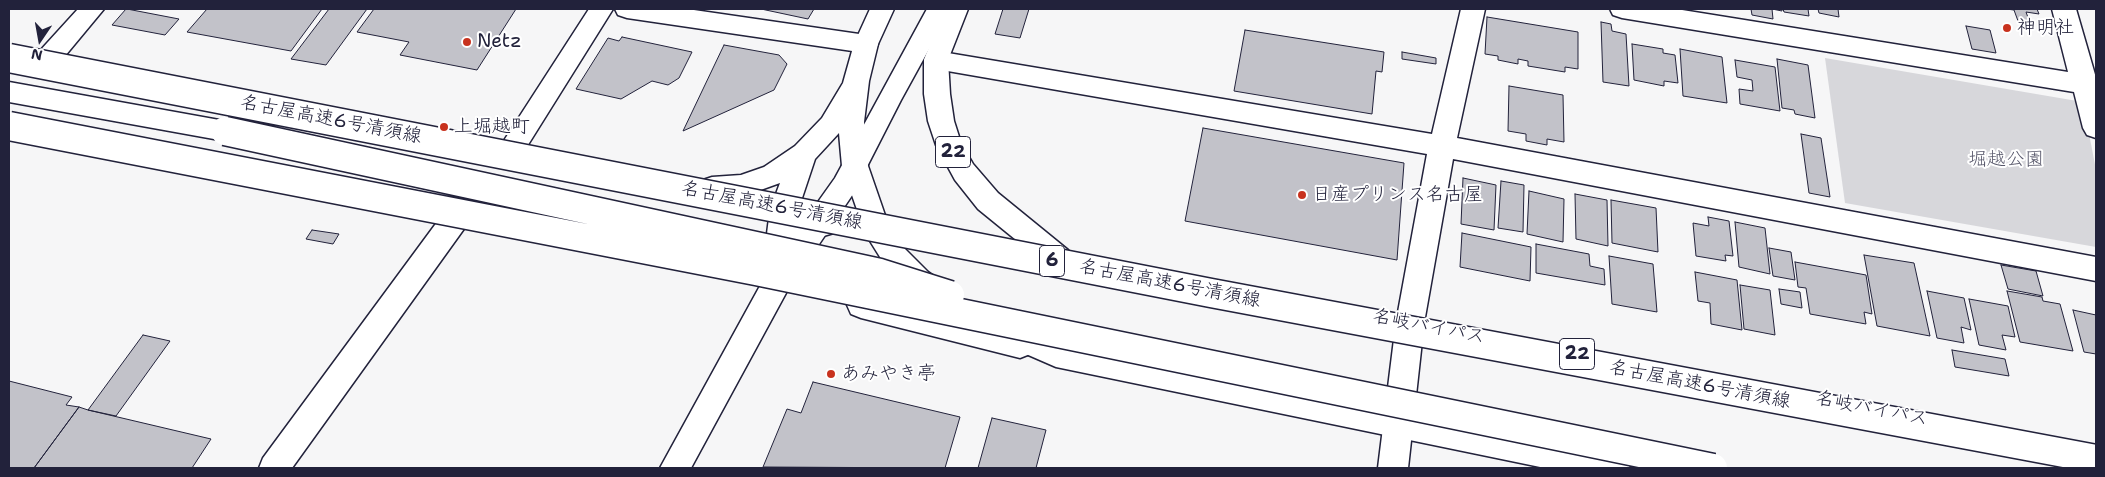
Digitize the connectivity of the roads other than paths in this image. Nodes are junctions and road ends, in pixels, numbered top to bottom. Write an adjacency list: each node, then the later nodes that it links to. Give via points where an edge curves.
1 (92, 9): 14 (main road)
2 (601, 9): 22 (main road)
3 (627, 9): 10 (main road)
4 (882, 9): 10 (main road)
5 (939, 9): 24 (main road)
6 (956, 9): 13 (main road, 名岐バイパス / 22)
7 (1473, 9): 21 (main road)
8 (1622, 9): 16 (main road)
9 (2064, 9): 16 (main road)
10 (866, 44): 15 (main road)
11 (9, 54): 14 (main road)
12 (9, 58): 39 (main road, 名古屋高速6号清須線 / 6, bridge, via 1221,295)
13 (936, 60): 21 (main road); 30 (main road, 名岐バイパス / 22, via 941,121 949,145 964,172 988,201)
14 (46, 61): 22 (main road)
15 (856, 81): 23 (main road, via 831,125); 24 (main road)
16 (2090, 86): 19 (main road)
17 (9, 92): 35 (main road, bridge, via 225,131 880,273)
18 (9, 126): 35 (main road, bridge, via 756,271)
19 (2096, 128)
20 (9, 133): 26 (main road)
21 (1442, 146): 32 (main road); 34 (main road)
22 (512, 150): 25 (main road)
23 (804, 154): 25 (main road, via 773,175 741,186); 28 (main road)
24 (849, 176): 27 (main road); 29 (main road)
25 (712, 188): 28 (main road)
26 (456, 218): 31 (main road); 40 (main road)
27 (824, 219): 28 (main road); 29 (main road); 33 (main road)
28 (782, 222): 31 (main road, via 737,249); 33 (main road)
29 (875, 225): 30 (main road); 36 (main road, via 895,258 918,281 969,316)
30 (1058, 258): 34 (main road, 名岐バイパス / 22)
31 (674, 260): 33 (main road)
32 (2096, 269)
33 (776, 277): 36 (main road); 41 (main road)
34 (1410, 323): 37 (main road); 38 (main road, 名岐バイパス / 22)
35 (1087, 339): 44 (main road, bridge)
36 (1056, 354): 37 (main road)
37 (1397, 424): 42 (main road); 43 (main road)
38 (2096, 451)
39 (2096, 460)
40 (274, 468)
41 (675, 468)
42 (1393, 468)
43 (1616, 468)
44 (1713, 468)

